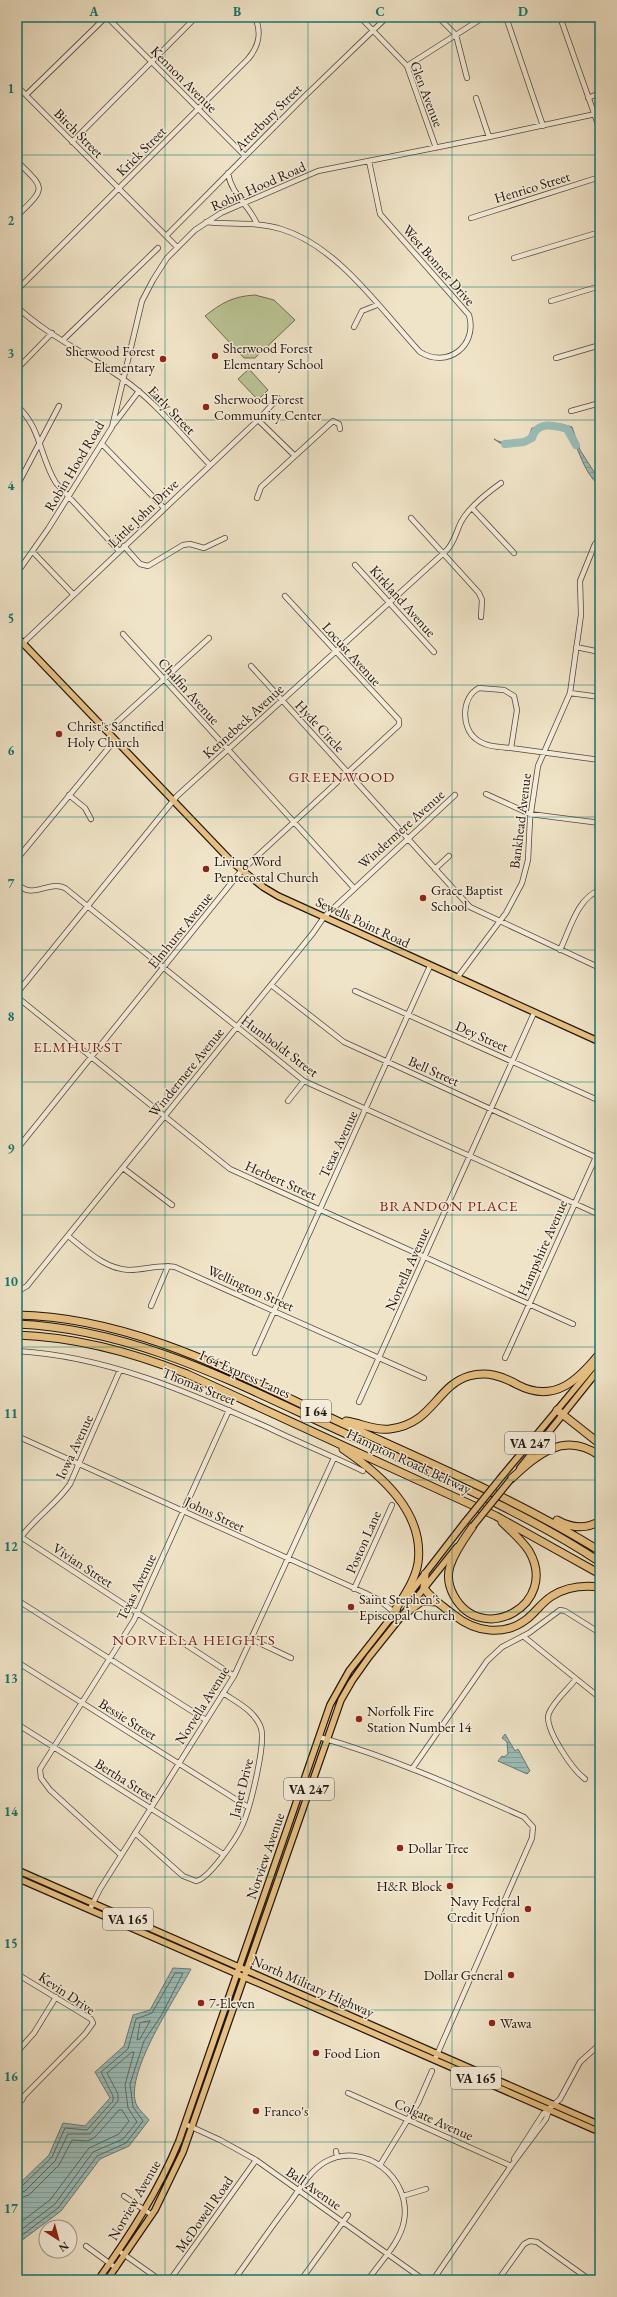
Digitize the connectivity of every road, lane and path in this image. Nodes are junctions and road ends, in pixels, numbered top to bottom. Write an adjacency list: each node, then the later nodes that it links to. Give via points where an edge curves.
1 (106, 17): 14 (street, Kennon Avenue); 19 (street)
2 (196, 17): 14 (street)
3 (255, 17): 22 (street, Krick Street, via 259,38 254,53)
4 (360, 17): 12 (street, Glen Avenue)
5 (387, 17): 12 (street, Atterbury Street)
6 (438, 17): 13 (street)
7 (484, 17): 13 (street)
8 (506, 17): 25 (street)
9 (560, 17): 21 (street)
10 (23, 18): 11 (street)
11 (17, 24)
12 (374, 31): 15 (street, Glen Avenue); 30 (street, Atterbury Street)
13 (456, 35): 15 (street); 16 (street)
14 (152, 61): 22 (street, Kennon Avenue); 28 (street)
15 (407, 66): 29 (street, Glen Avenue)
16 (467, 78)
17 (17, 86): 19 (street, Birch Street)
18 (600, 93): 21 (street)
19 (26, 95): 28 (street, Birch Street)
20 (476, 98): 27 (street)
21 (588, 98): 24 (street)
22 (199, 109): 30 (street, Kennon Avenue); 35 (street, Krick Street)
23 (600, 113): 24 (street, Robin Hood Road)
24 (594, 114): 25 (street, Robin Hood Road); 26 (street)
25 (543, 126): 27 (street, Robin Hood Road)
26 (600, 130)
27 (489, 137): 29 (street, Robin Hood Road)
28 (72, 142): 35 (street, Birch Street)
29 (436, 148): 32 (street, Robin Hood Road)
30 (246, 156): 33 (street, Atterbury Street)
31 (17, 160): 37 (street, via 40,186 37,196)
32 (369, 161): 36 (street, Robin Hood Road, via 318,171); 49 (street, West Bonner Drive, via 380,214 467,311 470,336 463,348 453,355 442,359 430,358 420,352)
33 (228, 173): 36 (street, via 233,190); 42 (street, Atterbury Street)
34 (600, 177): 38 (street, Henrico Street)
35 (119, 188): 42 (street, Birch Street); 47 (street, Krick Street)
36 (244, 202): 39 (street, Robin Hood Road); 40 (street)
37 (17, 216)
38 (472, 218)
39 (206, 222): 40 (street); 43 (street, Robin Hood Road)
40 (257, 224): 49 (street, via 282,229 322,249 342,265)
41 (600, 232): 45 (street)
42 (167, 235): 43 (street, Birch Street)
43 (177, 247): 57 (street, Robin Hood Road, via 159,269 142,301)
44 (158, 248): 53 (street)
45 (514, 258)
46 (600, 286): 48 (street)
47 (17, 290)
48 (551, 301)
49 (377, 305): 51 (street, via 362,311)
50 (17, 307): 52 (street, Early Street)
51 (354, 327)
52 (52, 333): 53 (street, Early Street); 56 (street)
53 (63, 340): 57 (street, Early Street)
54 (600, 345): 55 (street)
55 (556, 358)
56 (17, 368)
57 (124, 379): 58 (street, Early Street); 65 (street, Robin Hood Road)
58 (139, 391): 65 (street); 70 (street, Early Street)
59 (278, 398): 64 (street, Little John Drive)
60 (600, 403): 63 (street)
61 (17, 406): 67 (street, via 32,423)
62 (59, 406): 67 (street)
63 (571, 412)
64 (258, 420): 69 (street); 70 (street, Little John Drive)
65 (112, 427): 68 (street, Robin Hood Road)
66 (340, 429): 69 (street, via 339,424 333,422)
67 (40, 441): 72 (street); 73 (street, via 52,477)
68 (103, 444): 73 (street, Robin Hood Road); 75 (street)
69 (294, 455): 74 (street, via 261,487)
70 (210, 465): 75 (street, Little John Drive)
71 (501, 483): 76 (street, Kennebeck Avenue)
72 (17, 486)
73 (68, 498): 81 (street); 82 (street, Robin Hood Road)
74 (257, 498)
75 (164, 508): 80 (street, Little John Drive)
76 (472, 508): 83 (street, Kennebeck Avenue, via 461,522 455,540); 84 (street)
77 (411, 518): 83 (street)
78 (225, 538): 80 (street, via 204,548 183,545 148,566 140,564)
79 (600, 539): 95 (street, Bankhead Avenue, via 595,544 580,581 581,614)
80 (124, 546): 81 (street, Little John Drive)
81 (119, 551): 87 (street, Little John Drive)
82 (32, 552): 86 (street, Robin Hood Road); 87 (street)
83 (444, 553): 89 (street, Kennebeck Avenue); 90 (street, via 479,592 482,600)
84 (514, 553)
85 (355, 565): 89 (street, Kirkland Avenue)
86 (17, 573)
87 (74, 594): 94 (street, Little John Drive)
88 (285, 596): 96 (street, Locust Avenue)
89 (389, 602): 96 (street, Kennebeck Avenue); 97 (street, Kirkland Avenue)
90 (481, 617)
91 (123, 634): 100 (street, Chalfin Avenue)
92 (17, 636): 94 (main road, Sewells Point Road)
93 (208, 638): 100 (street)
94 (23, 642): 105 (main road, Sewells Point Road)
95 (576, 648): 98 (street); 101 (street, Bankhead Avenue)
96 (335, 651): 103 (street, Kennebeck Avenue); 104 (street, Locust Avenue, via 398,720)
97 (434, 652)
98 (600, 652)
99 (251, 666): 103 (street, Hyde Circle)
100 (164, 680): 105 (street); 108 (street, Chalfin Avenue)
101 (570, 693): 102 (street); 109 (street, Bankhead Avenue)
102 (600, 697)
103 (281, 700): 108 (street, Kennebeck Avenue); 111 (street, Hyde Circle)
104 (397, 728): 111 (street, Elmhurst Avenue)
105 (107, 731): 106 (main road, Sewells Point Road)
106 (115, 740): 113 (street); 115 (main road, Sewells Point Road)
107 (512, 748): 107 (street, via 517,710 514,696 504,690 475,690 469,697 466,709 469,731 481,742); 109 (street)
108 (227, 749): 115 (street, Kennebeck Avenue); 118 (street, Chalfin Avenue)
109 (542, 753): 110 (street); 116 (street, Bankhead Avenue, via 535,777)
110 (600, 760)
111 (348, 773): 118 (street, Elmhurst Avenue); 120 (street, Hyde Circle)
112 (486, 794): 116 (street)
113 (69, 795): 117 (street, via 84,808); 122 (street)
114 (455, 795): 120 (street, Windermere Avenue)
115 (173, 800): 124 (main road, Sewells Point Road); 128 (street, Kennebeck Avenue)
116 (530, 814): 119 (street); 130 (street, Bankhead Avenue, via 525,872 518,893)
117 (90, 819)
118 (294, 822): 124 (street, Elmhurst Avenue); 126 (street, Chalfin Avenue)
119 (600, 823)
120 (407, 838): 123 (street, Hyde Circle); 126 (street, Windermere Avenue)
121 (449, 856): 123 (street)
122 (17, 859)
123 (435, 869): 130 (street, Hyde Circle, via 470,907)
124 (241, 871): 129 (main road, Sewells Point Road, via 278,896); 134 (street, Elmhurst Avenue)
125 (17, 884): 128 (street, Humboldt Street, via 25,890 34,891 51,885 61,886)
126 (353, 888): 129 (street, Windermere Avenue)
127 (600, 890): 131 (street, via 589,896 581,905)
128 (87, 907): 134 (street, Humboldt Street); 138 (street, Kennebeck Avenue)
129 (324, 917): 132 (main road, Sewells Point Road); 136 (street, Windermere Avenue)
130 (500, 921): 131 (street, Hyde Circle); 135 (street, Bankhead Avenue)
131 (560, 950): 133 (street, Hyde Circle)
132 (430, 966): 135 (main road, Sewells Point Road); 141 (street, Texas Avenue)
133 (600, 968)
134 (164, 969): 142 (street, Humboldt Street); 144 (street, Elmhurst Avenue)
135 (458, 978): 140 (main road, Sewells Point Road)
136 (271, 985): 142 (street, Windermere Avenue); 145 (street, Bell Street, via 333,1035)
137 (355, 991): 141 (street, Dey Street)
138 (17, 993)
139 (17, 997): 144 (street, Herbert Street)
140 (534, 1013): 143 (main road, Sewells Point Road); 146 (street, Norvella Avenue)
141 (409, 1014): 145 (street, Texas Avenue); 146 (street, Dey Street)
142 (236, 1027): 147 (street, Humboldt Street); 152 (street, Windermere Avenue)
143 (600, 1042)
144 (91, 1058): 152 (street, Herbert Street); 154 (street, Elmhurst Avenue)
145 (387, 1062): 150 (street, Texas Avenue); 151 (street, Bell Street)
146 (513, 1062): 149 (street, Dey Street); 151 (street, Norvella Avenue)
147 (304, 1081): 148 (street); 150 (street, Humboldt Street)
148 (288, 1101)
149 (600, 1101)
150 (366, 1109): 155 (street, Humboldt Street); 160 (street, Texas Avenue)
151 (491, 1110): 155 (street, Norvella Avenue); 156 (street, Bell Street)
152 (165, 1116): 157 (street, Windermere Avenue); 160 (street, Herbert Street, via 230,1169)
153 (600, 1148): 156 (street, Hampshire Avenue)
154 (17, 1149)
155 (470, 1156): 158 (street, Humboldt Street); 163 (street, Norvella Avenue)
156 (598, 1158): 158 (street, Hampshire Avenue)
157 (123, 1168): 159 (street); 162 (street, Windermere Avenue)
158 (575, 1204): 161 (street, Humboldt Street); 166 (street, Hampshire Avenue)
159 (172, 1205)
160 (320, 1209): 163 (street, Herbert Street); 168 (street, Texas Avenue)
161 (600, 1216)
162 (68, 1236): 164 (street, Wellington Street, via 111,1266 129,1270); 165 (street, Windermere Avenue, via 27,1286)
163 (425, 1257): 166 (street, Herbert Street); 176 (street, Norvella Avenue)
164 (168, 1266): 167 (street); 168 (street, Wellington Street, via 199,1276)
165 (17, 1292)
166 (529, 1305): 171 (street, Herbert Street); 177 (street, Hampshire Avenue)
167 (151, 1306)
168 (275, 1310): 175 (street, Texas Avenue); 176 (street, Wellington Street)
169 (17, 1314): 185 (highway, Hampton Roads Beltway / I 64, via 75,1320 139,1335 190,1354)
170 (17, 1324): 204 (highway, I 64 Express Lanes, via 60,1327 113,1337 186,1362 492,1501)
171 (573, 1324)
172 (17, 1335): 187 (highway, Hampton Roads Beltway / I 64, via 71,1340 138,1356 187,1374)
173 (17, 1352): 180 (street, Thomas Street, via 61,1356)
174 (600, 1353): 185 (highway, via 578,1378 557,1389 532,1390 502,1376 477,1374 456,1382 429,1411 398,1427 377,1428)
175 (255, 1354)
176 (379, 1358): 181 (street, Wellington Street); 182 (street, Norvella Avenue)
177 (505, 1358)
178 (600, 1358): 184 (main road, Norview Avenue / VA 247)
179 (600, 1368): 184 (main road, Norview Avenue / VA 247)
180 (120, 1370): 183 (street, Thomas Street, via 178,1389); 191 (street, Iowa Avenue)
181 (424, 1378)
182 (359, 1402)
183 (229, 1410): 190 (street, Thomas Street); 195 (street, Texas Avenue)
184 (560, 1413): 188 (highway); 193 (main road, Norview Avenue / VA 247); 205 (main road, Norview Avenue / VA 247, bridge, via 503,1475)
185 (337, 1420): 196 (highway, Hampton Roads Beltway / I 64)
186 (17, 1436): 191 (street, Johns Street)
187 (327, 1438): 197 (highway, Hampton Roads Beltway / I 64); 212 (highway, via 382,1479 398,1498 413,1526 418,1547 418,1563 412,1581)
188 (600, 1444)
189 (600, 1456): 193 (highway, via 577,1446 553,1447 540,1453)
190 (334, 1458): 192 (street, Thomas Street); 203 (street, Norvella Avenue)
191 (79, 1464): 195 (street, Johns Street); 200 (street, Iowa Avenue, via 65,1491)
192 (363, 1471)
193 (511, 1479): 199 (main road, Norview Avenue / VA 247, bridge)
194 (392, 1505): 209 (street, Poston Lane)
195 (183, 1511): 203 (street, Johns Street); 213 (street, Texas Avenue)
196 (534, 1512): 198 (highway, via 573,1527 587,1527); 202 (highway, Hampton Roads Beltway / I 64)
197 (496, 1516): 199 (highway, via 524,1544 532,1556 536,1569 536,1583 531,1596 511,1615 491,1619 477,1616 465,1609 453,1593 449,1577 450,1565); 206 (highway, Hampton Roads Beltway / I 64)
198 (600, 1521)
199 (473, 1526): 208 (main road, Norview Avenue / VA 247)
200 (21, 1538): 201 (street, Iowa Avenue); 213 (street, Vivian Street)
201 (17, 1543)
202 (600, 1551)
203 (288, 1559): 209 (street, Johns Street); 217 (street, Norvella Avenue)
204 (600, 1562)
205 (425, 1574): 208 (highway); 212 (main road, Norview Avenue / VA 247)
206 (600, 1574)
207 (600, 1587): 211 (highway, via 580,1587 561,1592 546,1601 523,1622 502,1630 484,1630 469,1625)
208 (424, 1588): 211 (highway); 214 (main road, Norview Avenue / VA 247)
209 (354, 1589): 212 (street, Johns Street, via 379,1600)
210 (17, 1600): 219 (street)
211 (438, 1602): 214 (highway, via 422,1601)
212 (394, 1612): 214 (street, Johns Street); 228 (main road, Norview Avenue / VA 247, via 341,1683)
213 (137, 1613): 219 (street, Texas Avenue); 221 (street, Vivian Street)
214 (401, 1617): 229 (main road, Norview Avenue / VA 247, via 348,1686)
215 (600, 1633): 216 (street, via 562,1610)
216 (523, 1636): 222 (street); 232 (street, via 502,1647 487,1662)
217 (251, 1639): 218 (street); 221 (street, Norvella Avenue)
218 (291, 1658)
219 (110, 1659): 225 (street, Texas Avenue); 226 (street)
220 (17, 1662): 225 (street, Bessie Street)
221 (234, 1676): 223 (street, Norvella Avenue)
222 (576, 1679): 224 (street); 233 (street, via 550,1710 548,1721 571,1765)
223 (223, 1694): 226 (street, Norvella Avenue); 234 (street, Janet Drive, via 251,1712 258,1722 262,1735 262,1748)
224 (600, 1698)
225 (82, 1703): 230 (street, Texas Avenue); 231 (street, Bessie Street)
226 (206, 1720): 231 (street, Norvella Avenue)
227 (17, 1724): 230 (street, Bertha Street)
228 (319, 1737): 229 (street); 243 (main road, Norview Avenue / VA 247)
229 (326, 1739): 232 (street); 244 (main road, Norview Avenue / VA 247)
230 (54, 1747): 235 (street, Bertha Street); 238 (street, Texas Avenue, via 40,1774 46,1787)
231 (179, 1764): 234 (street, Bessie Street); 235 (street, Norvella Avenue)
232 (412, 1769): 251 (street, via 524,1817 533,1830 530,1844)
233 (585, 1779)
234 (248, 1807): 237 (street, Janet Drive, via 240,1830)
235 (151, 1808): 236 (street, Norvella Avenue); 237 (street, Bertha Street)
236 (135, 1834): 237 (street, Janet Drive, via 191,1881 199,1881 206,1876); 238 (street, Norvella Avenue)
237 (223, 1854)
238 (121, 1855): 241 (street, Norvella Avenue)
239 (17, 1870): 241 (main road, North Military Highway / VA 165)
240 (17, 1878): 242 (main road, North Military Highway / VA 165)
241 (92, 1903): 242 (street, Norvella Avenue); 243 (main road, North Military Highway / VA 165)
242 (90, 1909): 246 (main road, North Military Highway / VA 165)
243 (239, 1967): 244 (main road, North Military Highway / VA 165); 246 (main road, Norview Avenue / VA 247)
244 (247, 1970): 247 (main road, Norview Avenue / VA 247); 251 (main road, North Military Highway / VA 165)
245 (17, 1974): 248 (street, Kevin Drive)
246 (237, 1974): 247 (main road, North Military Highway / VA 165); 259 (main road, Norview Avenue)
247 (244, 1977): 252 (main road, North Military Highway / VA 165); 261 (main road, Norview Avenue)
248 (56, 1997): 250 (street, via 34,2033); 255 (street, Kevin Drive, via 92,2021 93,2025)
249 (600, 2044): 256 (street, via 580,2062)
250 (17, 2052)
251 (438, 2054): 252 (street); 256 (main road, North Military Highway / VA 165)
252 (435, 2060): 257 (main road, North Military Highway / VA 165)
253 (432, 2071): 258 (street)
254 (348, 2093): 258 (street, Colgate Avenue)
255 (22, 2100)
256 (555, 2105): 257 (street); 260 (main road, North Military Highway / VA 165)
257 (549, 2110): 262 (main road, North Military Highway / VA 165); 267 (street, via 546,2119)
258 (408, 2120): 266 (street); 267 (street, Colgate Avenue)
259 (185, 2124): 261 (street, Ball Avenue); 272 (main road, Norview Avenue, via 170,2163)
260 (600, 2125)
261 (192, 2127): 265 (street, Ball Avenue); 273 (main road, Norview Avenue, via 177,2167)
262 (600, 2132)
263 (336, 2151): 264 (street)
264 (337, 2157): 266 (street, via 361,2157); 269 (street, via 316,2169)
265 (256, 2160): 269 (street, Ball Avenue); 285 (street, McDowell Road)
266 (380, 2165): 271 (street, via 396,2182)
267 (511, 2166): 290 (street)
268 (426, 2189): 271 (street)
269 (299, 2190): 275 (street, Ball Avenue); 286 (street)
270 (124, 2196): 272 (street)
271 (403, 2196): 278 (street, via 405,2212 402,2226)
272 (145, 2211): 273 (street); 277 (main road, Norview Avenue)
273 (152, 2215): 279 (main road, Norview Avenue)
274 (348, 2215): 275 (street)
275 (343, 2222): 278 (street, Ball Avenue); 287 (street)
276 (86, 2246): 280 (street)
277 (118, 2251): 279 (street); 280 (main road, Norview Avenue)
278 (387, 2253): 288 (street); 289 (street, Ball Avenue)
279 (125, 2255): 281 (main road, Norview Avenue); 284 (street)
280 (110, 2263): 281 (street); 282 (main road, Norview Avenue)
281 (116, 2268): 283 (main road, Norview Avenue)
282 (98, 2280)
283 (107, 2280)
284 (160, 2280)
285 (170, 2280)
286 (234, 2280)
287 (301, 2280)
288 (368, 2280)
289 (424, 2280)
290 (433, 2280)
291 (498, 2280): 292 (street, via 527,2242 537,2242)
292 (590, 2280)

